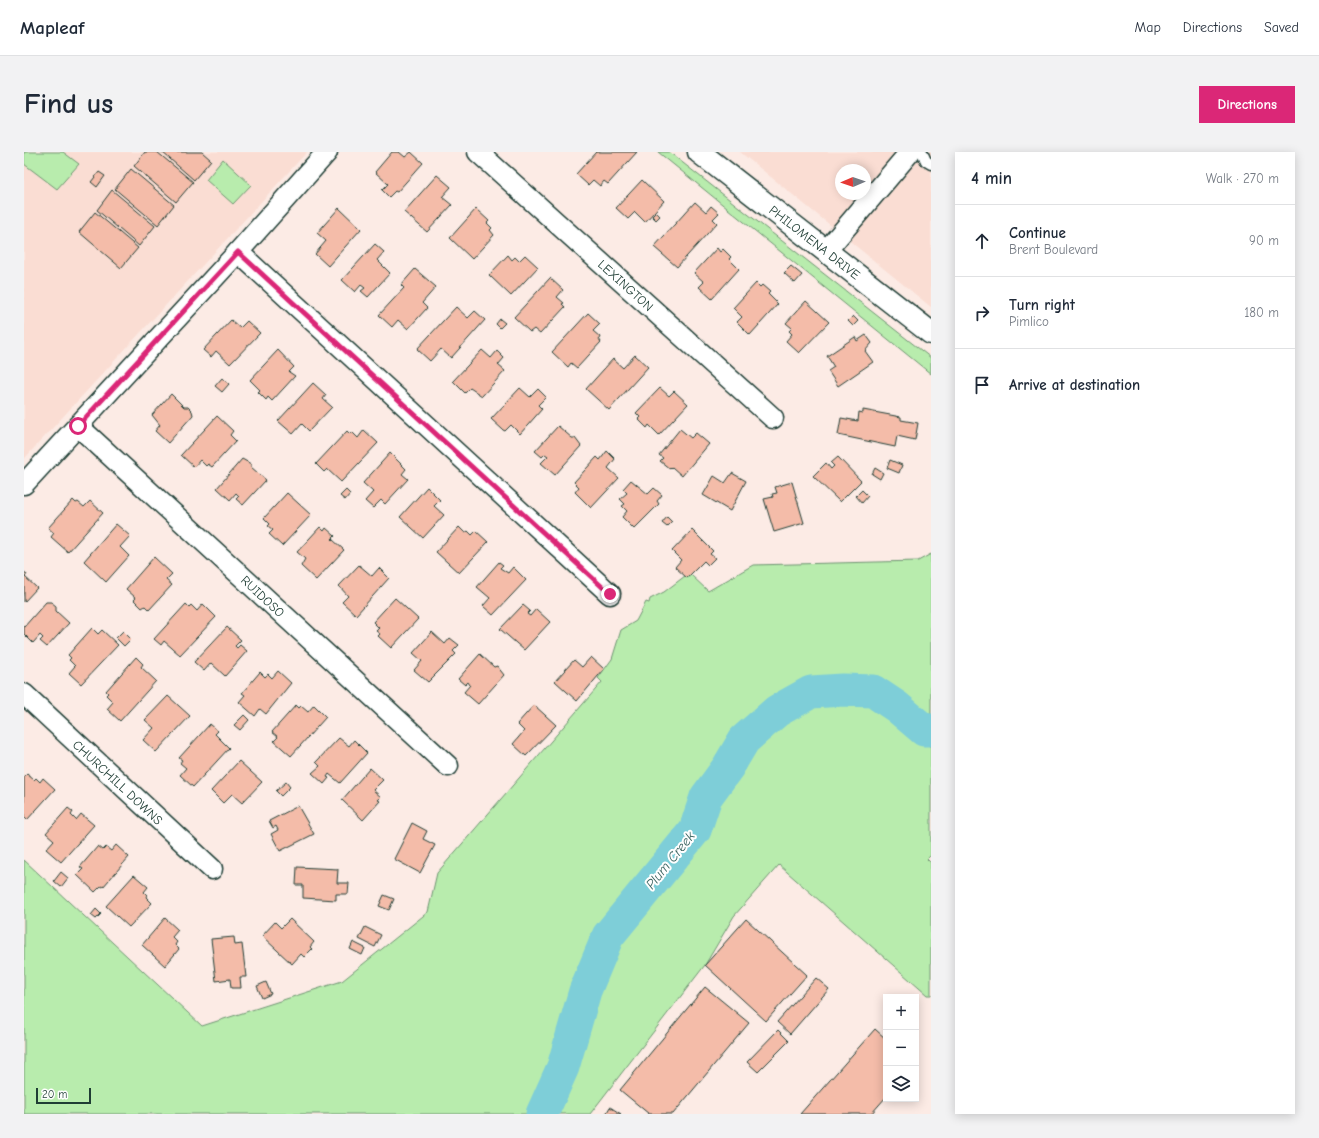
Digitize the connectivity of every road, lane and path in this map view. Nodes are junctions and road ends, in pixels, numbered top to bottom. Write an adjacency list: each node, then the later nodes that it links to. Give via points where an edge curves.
1 (327, 152): 8 (street)
2 (478, 152): 10 (street, LEXINGTON)
3 (699, 152): 7 (street, PHILOMENA DRIVE)
4 (910, 152): 7 (street)
5 (922, 152): 6 (lane, via 926,161)
6 (931, 164)
7 (826, 251): 9 (street, PHILOMENA DRIVE)
8 (238, 252): 11 (street); 13 (street)
9 (931, 333)
10 (773, 418)
11 (78, 426): 12 (street); 15 (street, RUIDOSO)
12 (24, 484)
13 (610, 594)
14 (24, 694): 16 (street, CHURCHILL DOWNS)
15 (448, 766)
16 (212, 869)

